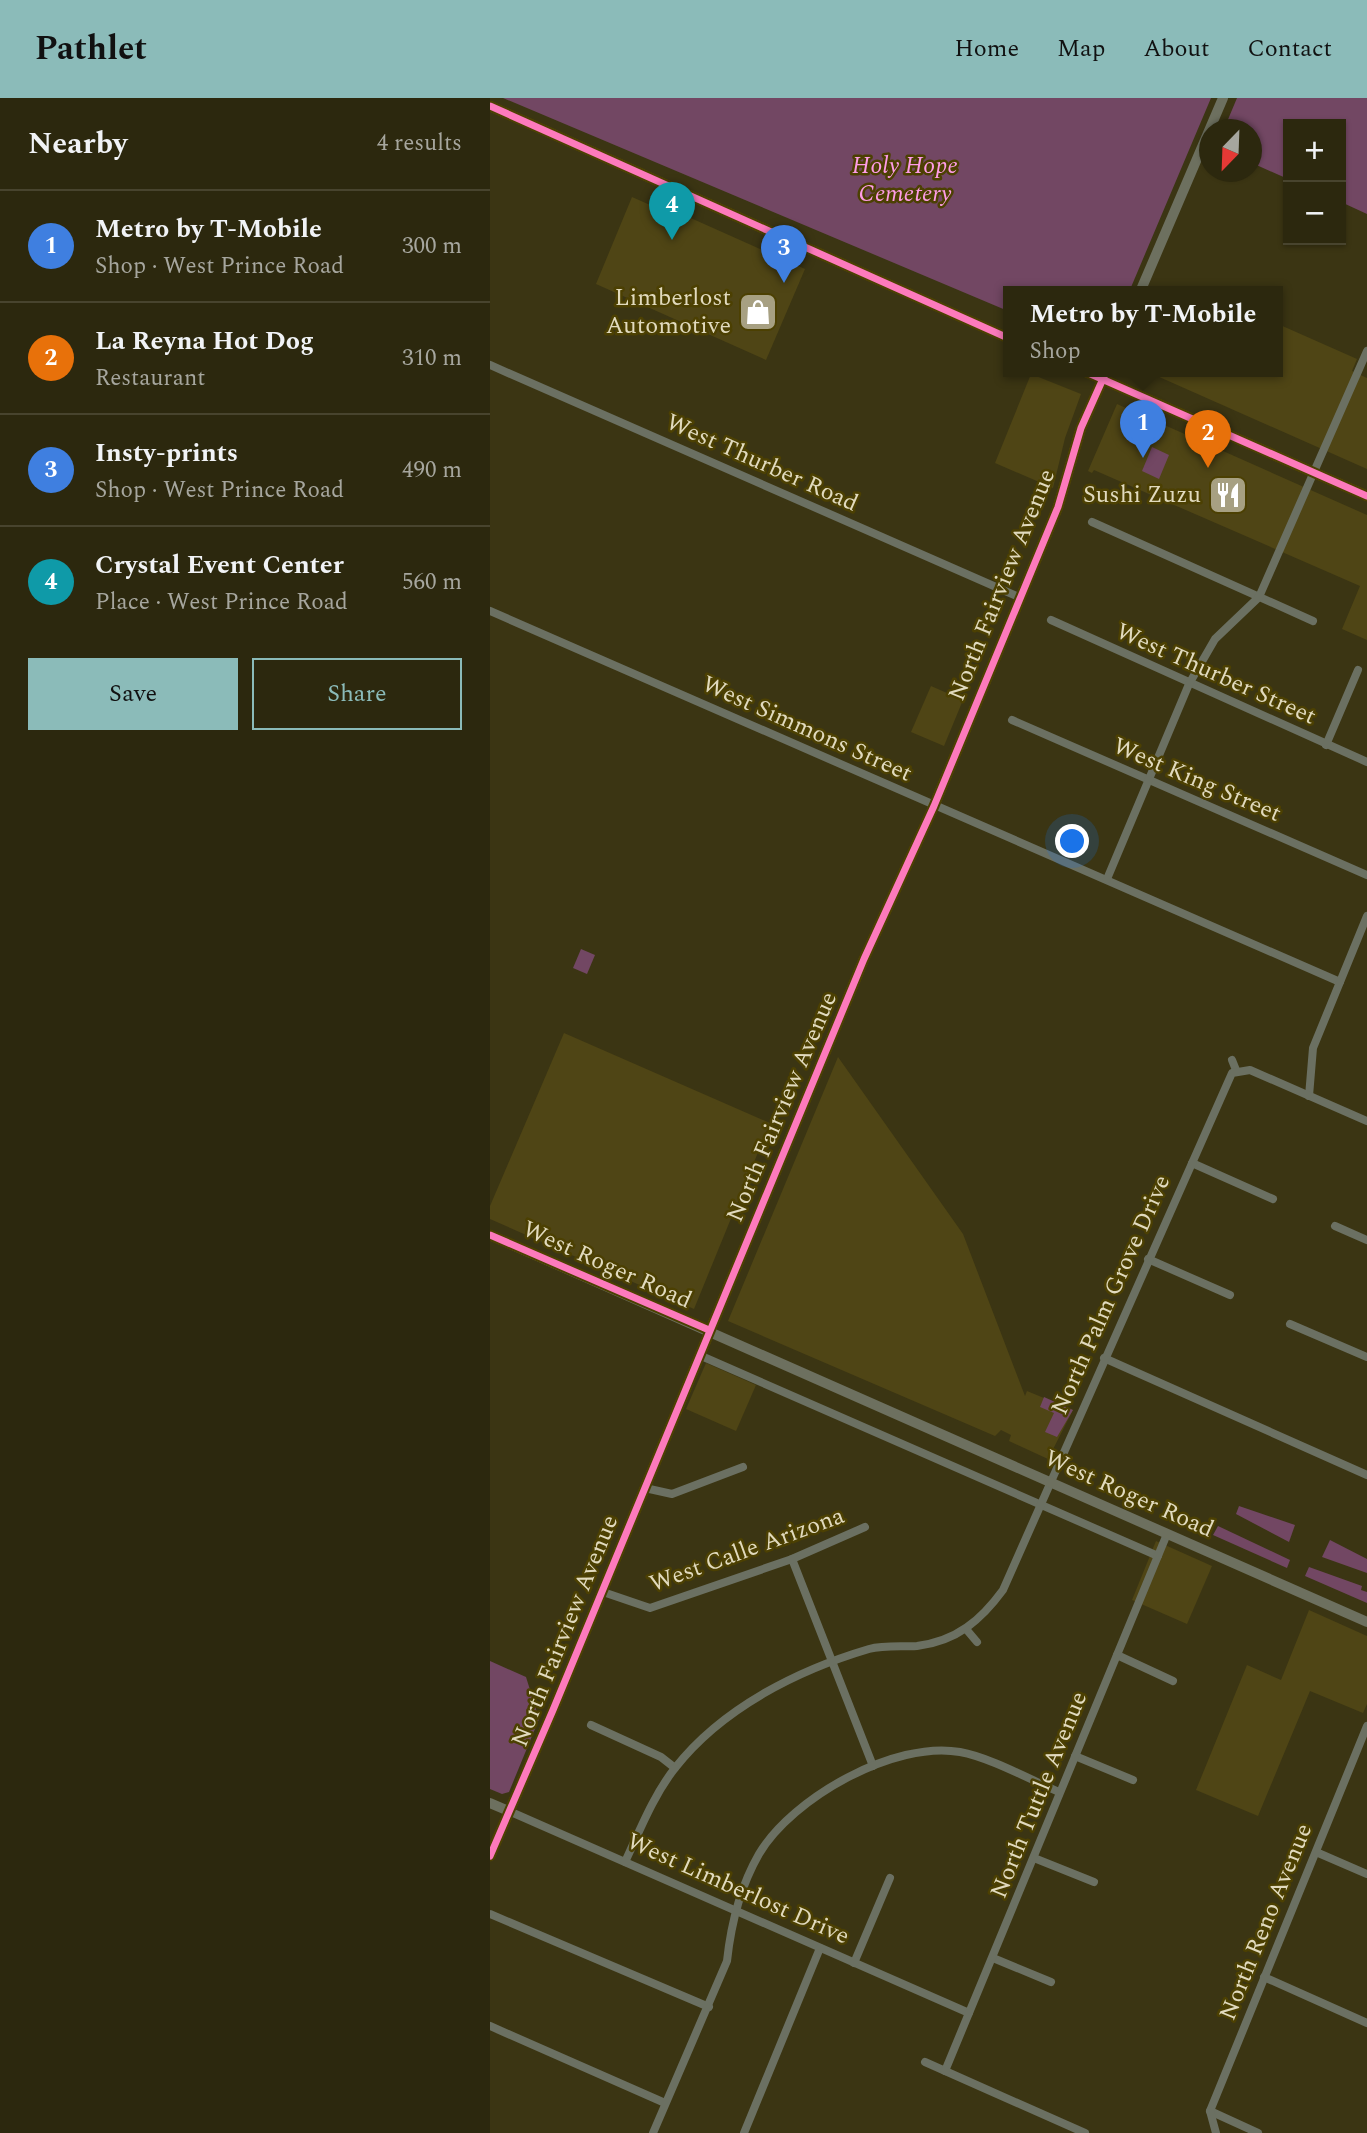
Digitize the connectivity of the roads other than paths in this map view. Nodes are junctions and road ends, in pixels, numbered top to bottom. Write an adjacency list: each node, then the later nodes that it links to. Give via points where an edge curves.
1 (1223, 98): 3 (street)
2 (490, 106): 4 (street)
3 (1143, 286)
4 (1003, 336)
5 (1367, 351): 9 (street)
6 (490, 365): 12 (street, West Thurber Road)
7 (1105, 377): 12 (street, North Fairview Avenue, via 1081,428 1058,507)
8 (1107, 377): 9 (street)
9 (1316, 474): 10 (street); 13 (street)
10 (1367, 496)
11 (1092, 523): 13 (street)
12 (1019, 597): 23 (street, North Fairview Avenue)
13 (1259, 597): 16 (street); 18 (street, via 1215,639)
14 (490, 611): 23 (street, West Simmons Street)
15 (1051, 620): 18 (street, West Thurber Street)
16 (1313, 621)
17 (1358, 670): 20 (street)
18 (1189, 684): 20 (street, West Thurber Street); 22 (street)
19 (1012, 720): 22 (street, West King Street)
20 (1326, 745): 21 (street, West Thurber Street)
21 (1367, 762)
22 (1149, 780): 24 (street, West King Street); 25 (street)
23 (934, 806): 25 (street, West Simmons Street); 40 (street, North Fairview Avenue, via 864,959)
24 (1367, 875)
25 (1107, 879): 27 (street, West Simmons Street)
26 (1367, 916): 27 (street)
27 (1340, 982): 30 (street, via 1313,1048)
28 (1232, 1060): 29 (street)
29 (1237, 1070): 30 (street, via 1250,1070); 32 (street, North Palm Grove Drive, via 1226,1081)
30 (1309, 1096): 31 (street)
31 (1367, 1121)
32 (1192, 1163): 33 (street); 37 (street, North Palm Grove Drive)
33 (1273, 1199)
34 (1335, 1226): 36 (street)
35 (490, 1235): 40 (street, West Roger Road)
36 (1367, 1240)
37 (1148, 1259): 38 (street); 43 (street, North Palm Grove Drive)
38 (1230, 1295)
39 (1290, 1324): 42 (street)
40 (709, 1330): 41 (street, North Fairview Avenue); 46 (street, West Roger Road)
41 (699, 1355): 47 (street, North Fairview Avenue); 48 (street, West Roger Road)
42 (1367, 1357)
43 (1104, 1359): 45 (street); 46 (street, North Palm Grove Drive)
44 (743, 1467): 47 (street, via 672,1494)
45 (1367, 1475)
46 (1049, 1481): 48 (street, North Palm Grove Drive); 50 (street, West Roger Road)
47 (645, 1488): 53 (street, North Fairview Avenue)
48 (1039, 1504): 51 (street, West Roger Road); 55 (street, North Palm Grove Drive, via 1003,1590 984,1616)
49 (865, 1527): 52 (street, West Calle Arizona)
50 (1167, 1534): 51 (street, North Tuttle Avenue); 54 (street, West Roger Road)
51 (1157, 1556): 57 (street, North Tuttle Avenue)
52 (792, 1559): 53 (street, West Calle Arizona, via 650,1608); 58 (street)
53 (603, 1592): 68 (street, North Fairview Avenue)
54 (1367, 1622)
55 (966, 1629): 56 (street); 58 (street, North Palm Grove Drive, via 920,1645 872,1648)
56 (976, 1642)
57 (1117, 1655): 59 (street); 62 (street, North Tuttle Avenue)
58 (832, 1662): 63 (street); 64 (street, North Palm Grove Drive, via 762,1693)
59 (1173, 1681)
60 (591, 1725): 64 (street)
61 (1367, 1726): 69 (street, North Reno Avenue)
62 (1075, 1756): 65 (street); 66 (street, North Tuttle Avenue)
63 (873, 1766): 66 (street, via 930,1750 961,1752); 76 (street, via 804,1804 780,1827 759,1854)
64 (675, 1768): 72 (street, North Palm Grove Drive)
65 (1133, 1780)
66 (1059, 1792): 71 (street, North Tuttle Avenue)
67 (490, 1803): 68 (street, West Limberlost Drive)
68 (511, 1812): 70 (street, North Fairview Avenue); 72 (street, West Limberlost Drive)
69 (1316, 1852): 73 (street); 81 (street, North Reno Avenue)
70 (490, 1856)
71 (1034, 1858): 75 (street); 79 (street, North Tuttle Avenue)
72 (625, 1862): 76 (street, West Limberlost Drive)
73 (1367, 1874)
74 (890, 1878): 80 (street)
75 (1094, 1882)
76 (736, 1911): 78 (street, West Limberlost Drive); 83 (street, via 727,1961)
77 (490, 1914): 83 (street)
78 (820, 1948): 80 (street, West Limberlost Drive); 92 (street)
79 (993, 1958): 82 (street); 84 (street, North Tuttle Avenue)
80 (854, 1963): 84 (street, West Limberlost Drive)
81 (1264, 1977): 85 (street); 90 (street, North Reno Avenue)
82 (1051, 1982)
83 (709, 2007): 89 (street)
84 (969, 2013): 88 (street, North Tuttle Avenue)
85 (1367, 2023)
86 (490, 2026): 89 (street)
87 (925, 2062): 88 (street)
88 (944, 2071): 93 (street)
89 (665, 2102): 91 (street)
90 (1210, 2111): 94 (street); 95 (street)
91 (653, 2133)
92 (744, 2133)
93 (1085, 2133)
94 (1216, 2133)
95 (1258, 2133)

